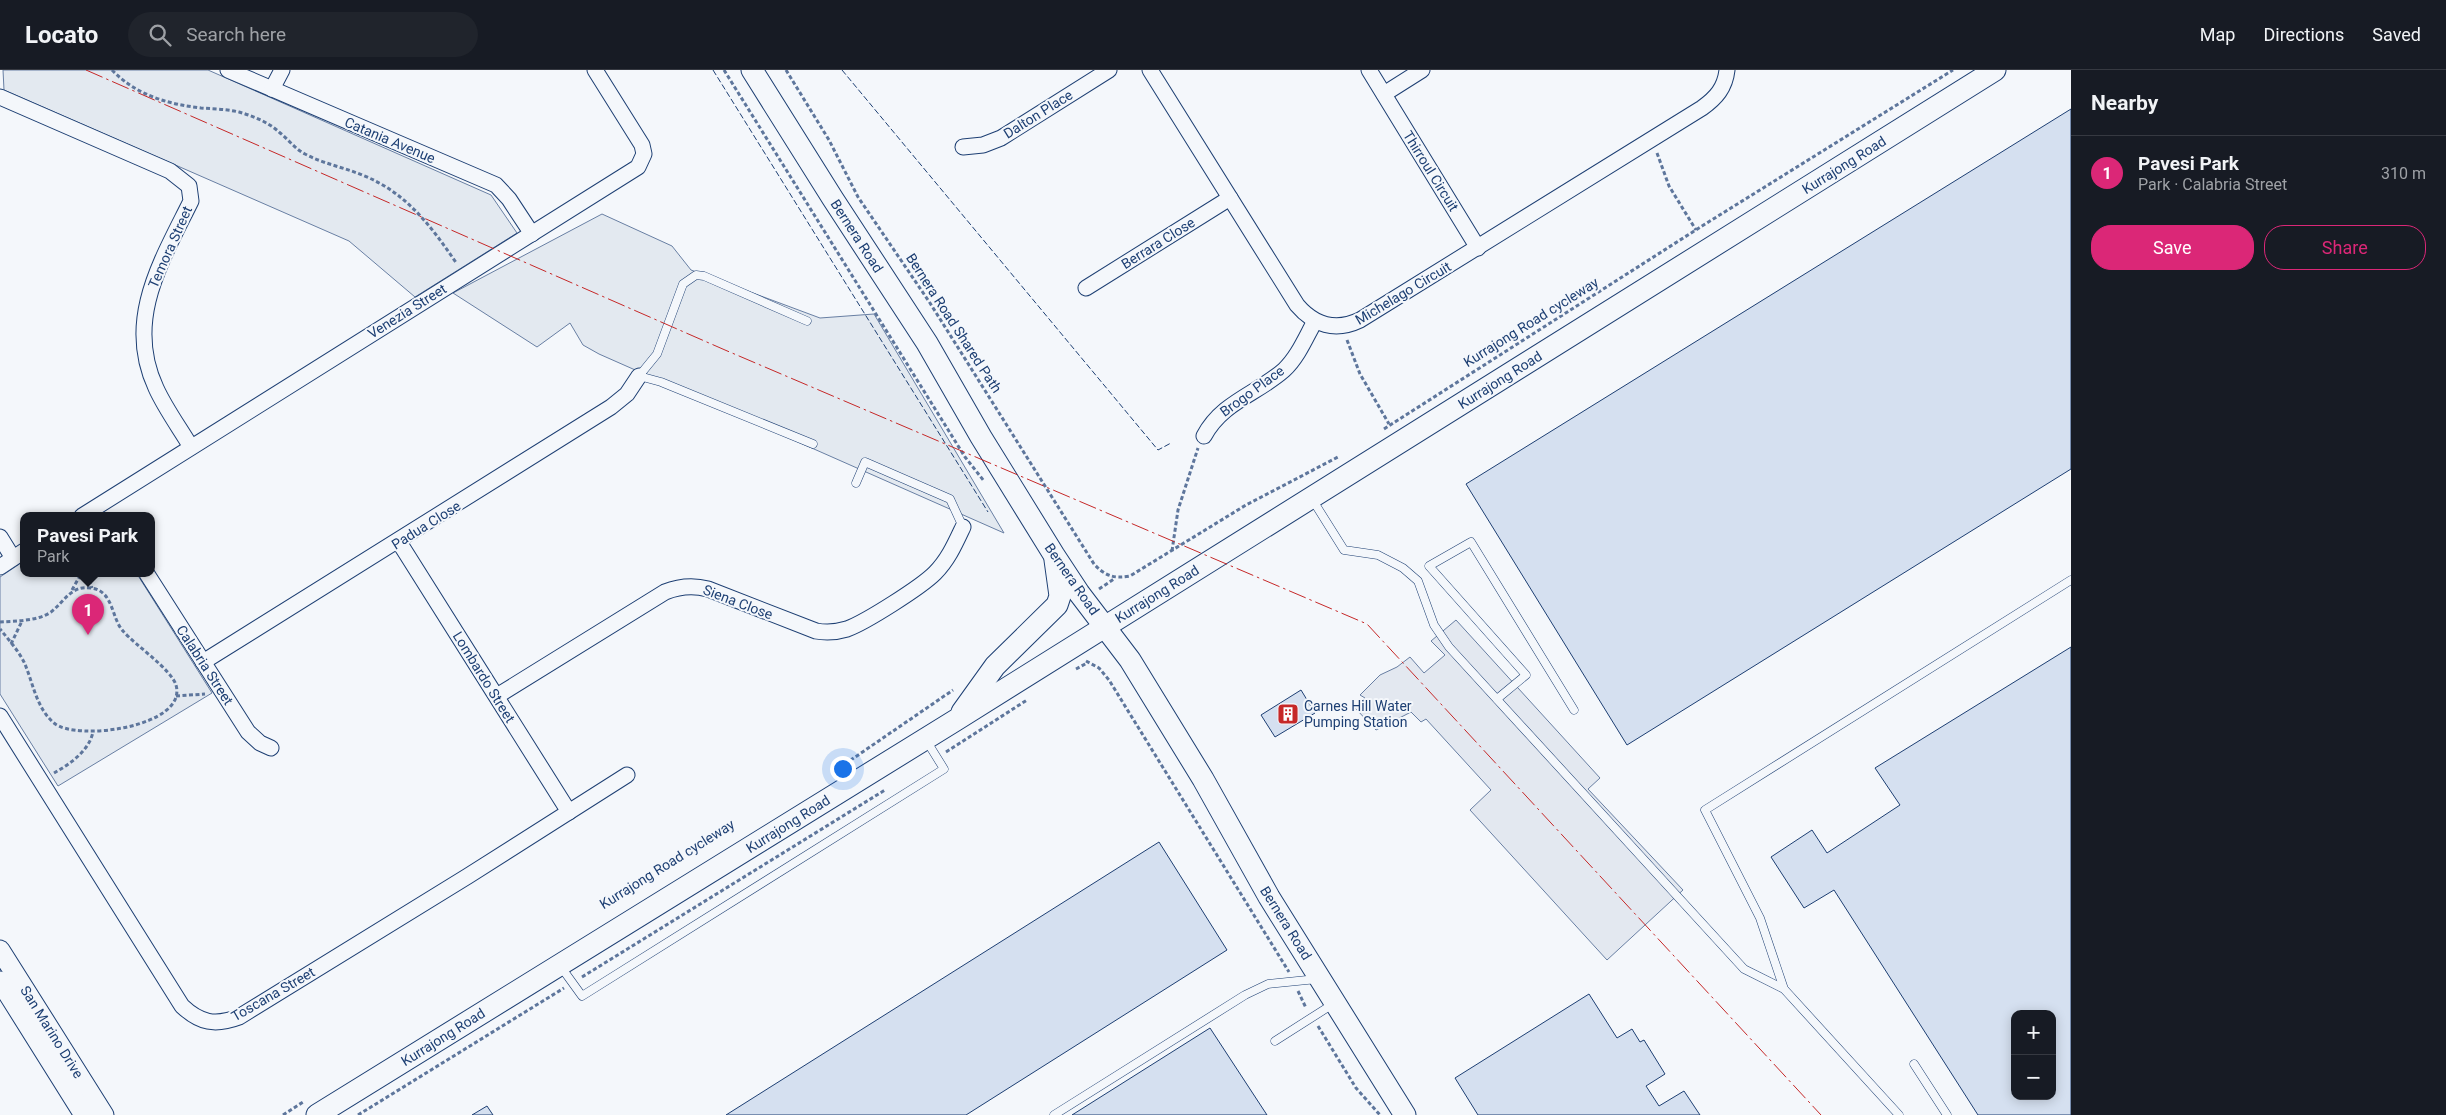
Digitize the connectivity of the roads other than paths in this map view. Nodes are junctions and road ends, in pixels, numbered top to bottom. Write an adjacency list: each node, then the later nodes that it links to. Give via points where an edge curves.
1 (228, 70): 11 (street, Catania Avenue)
2 (282, 70): 11 (street)
3 (595, 70): 16 (street, Venezia Street, via 642,145 642,161 630,174)
4 (752, 70): 31 (main road, Bernera Road, via 927,343)
5 (1109, 70): 14 (street, Dalton Place, via 1001,138 983,145)
6 (1150, 70): 15 (street)
7 (1369, 70): 12 (street, Thirroul Circuit)
8 (1422, 70): 12 (street)
9 (1728, 70): 17 (street, Michelago Circuit, via 1722,90 1716,97)
10 (1995, 70): 26 (main road, Kurrajong Road)
11 (272, 89): 16 (street, Catania Avenue, via 496,185 510,199)
12 (1384, 94): 17 (street, Thirroul Circuit)
13 (0, 97): 24 (street, Temora Street, via 170,172 189,186 190,200 149,292 144,330 147,359 156,388)
14 (963, 147)
15 (1230, 198): 18 (street, Berrara Close); 20 (street, via 1297,305)
16 (532, 234): 24 (street, Venezia Street)
17 (1478, 248): 20 (street, Michelago Circuit, via 1360,320 1342,326)
18 (1086, 288)
19 (807, 321): 21 (lane, via 696,275 683,284 657,354)
20 (1315, 321): 22 (street, Brogo Place, via 1285,369 1227,407 1211,423)
21 (639, 376): 23 (lane); 30 (street, Padua Close, via 611,407)
22 (1204, 436)
23 (813, 444)
24 (191, 446): 27 (street, Venezia Street)
25 (856, 483): 28 (lane, via 866,462 950,499)
26 (1311, 498): 36 (main road, Kurrajong Road); 39 (lane, via 1344,550 1378,556 1403,568 1418,582 1434,625 1449,647)
27 (107, 510)
28 (963, 527): 38 (street, Siena Close, via 951,553 934,574 919,587 848,628 816,631 708,589 697,586 675,588)
29 (0, 538): 32 (street)
30 (399, 542): 37 (street, Padua Close); 38 (street, Lombardo Street)
31 (1054, 554): 36 (main road, Bernera Road, via 1079,593); 42 (main road, via 1060,596 1056,606 995,666)
32 (19, 555): 33 (street)
33 (0, 567)
34 (149, 577): 37 (street, Calabria Street)
35 (2071, 580): 51 (lane, via 1705,810 1760,918)
36 (1106, 626): 42 (main road, Kurrajong Road); 49 (main road, Bernera Road, via 1203,779 1269,897)
37 (203, 662): 44 (street, Calabria Street, via 248,732)
38 (498, 696): 46 (street, Lombardo Street)
39 (1497, 699): 40 (lane, via 1526,674 1429,566 1471,542); 51 (lane, via 1744,969)
40 (1574, 710)
41 (0, 716): 46 (street, Toscana Street, via 182,1006 199,1020 216,1024 239,1017)
42 (956, 720): 43 (main road, Kurrajong Road)
43 (925, 739): 48 (main road, Kurrajong Road); 48 (lane, via 944,769 582,996)
44 (272, 748)
45 (627, 774): 46 (street, Toscana Street)
46 (569, 812)
47 (0, 950): 57 (street, San Marino Drive)
48 (560, 965): 55 (main road, Kurrajong Road)
49 (1320, 979): 52 (main road, Bernera Road); 58 (lane, via 1268,984 1245,995)
50 (0, 981): 56 (street, San Marino Drive)
51 (1784, 989): 60 (lane)
52 (1335, 1003): 53 (lane); 59 (main road, Bernera Road)
53 (1274, 1041)
54 (1914, 1064): 61 (lane)
55 (314, 1106)
56 (84, 1115)
57 (104, 1115)
58 (1054, 1115)
59 (1405, 1115)
60 (1899, 1115)
61 (1948, 1115)

